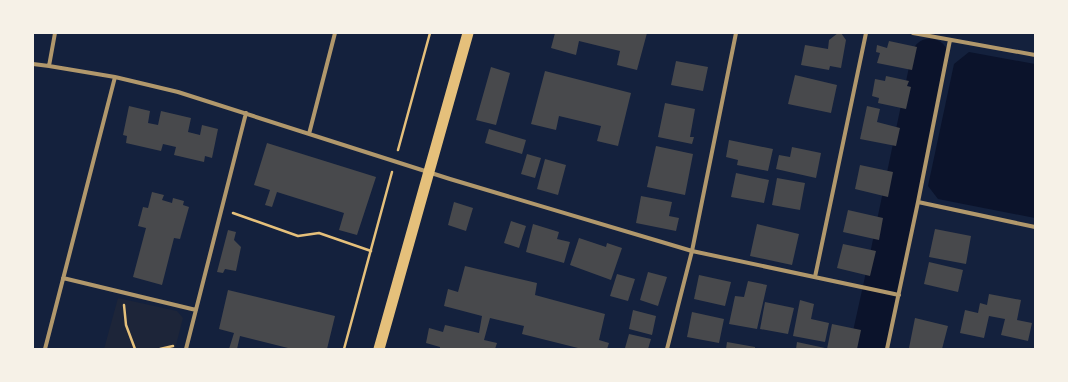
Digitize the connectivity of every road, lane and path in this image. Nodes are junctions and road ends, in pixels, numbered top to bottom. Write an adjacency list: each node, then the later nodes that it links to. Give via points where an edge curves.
1 (55, 33): 11 (street)
2 (335, 33): 14 (street)
3 (430, 33): 15 (path)
4 (468, 33): 16 (highway)
5 (736, 33): 21 (street)
6 (866, 33): 22 (street)
7 (913, 33): 8 (street)
8 (950, 40): 9 (street); 17 (street)
9 (1035, 55)
10 (33, 64): 11 (street)
11 (49, 66): 12 (street)
12 (114, 77): 13 (street, via 178,92); 23 (street)
13 (246, 113): 14 (street); 18 (street)
14 (309, 134): 15 (street)
15 (395, 161): 16 (street); 20 (path)
16 (428, 172): 21 (street); 31 (highway)
17 (918, 202): 19 (street); 25 (street)
18 (222, 209): 20 (path, via 298,236 319,233); 26 (street)
19 (1035, 227)
20 (371, 251): 30 (path)
21 (692, 251): 22 (street); 32 (street)
22 (815, 277): 25 (street)
23 (63, 278): 24 (street); 27 (street)
24 (120, 292): 26 (street); 28 (path, via 126,325)
25 (899, 295): 33 (street)
26 (196, 310): 29 (street)
27 (45, 349)
28 (135, 349)
29 (186, 349)
30 (344, 349)
31 (379, 349)
32 (666, 349)
33 (888, 349)

